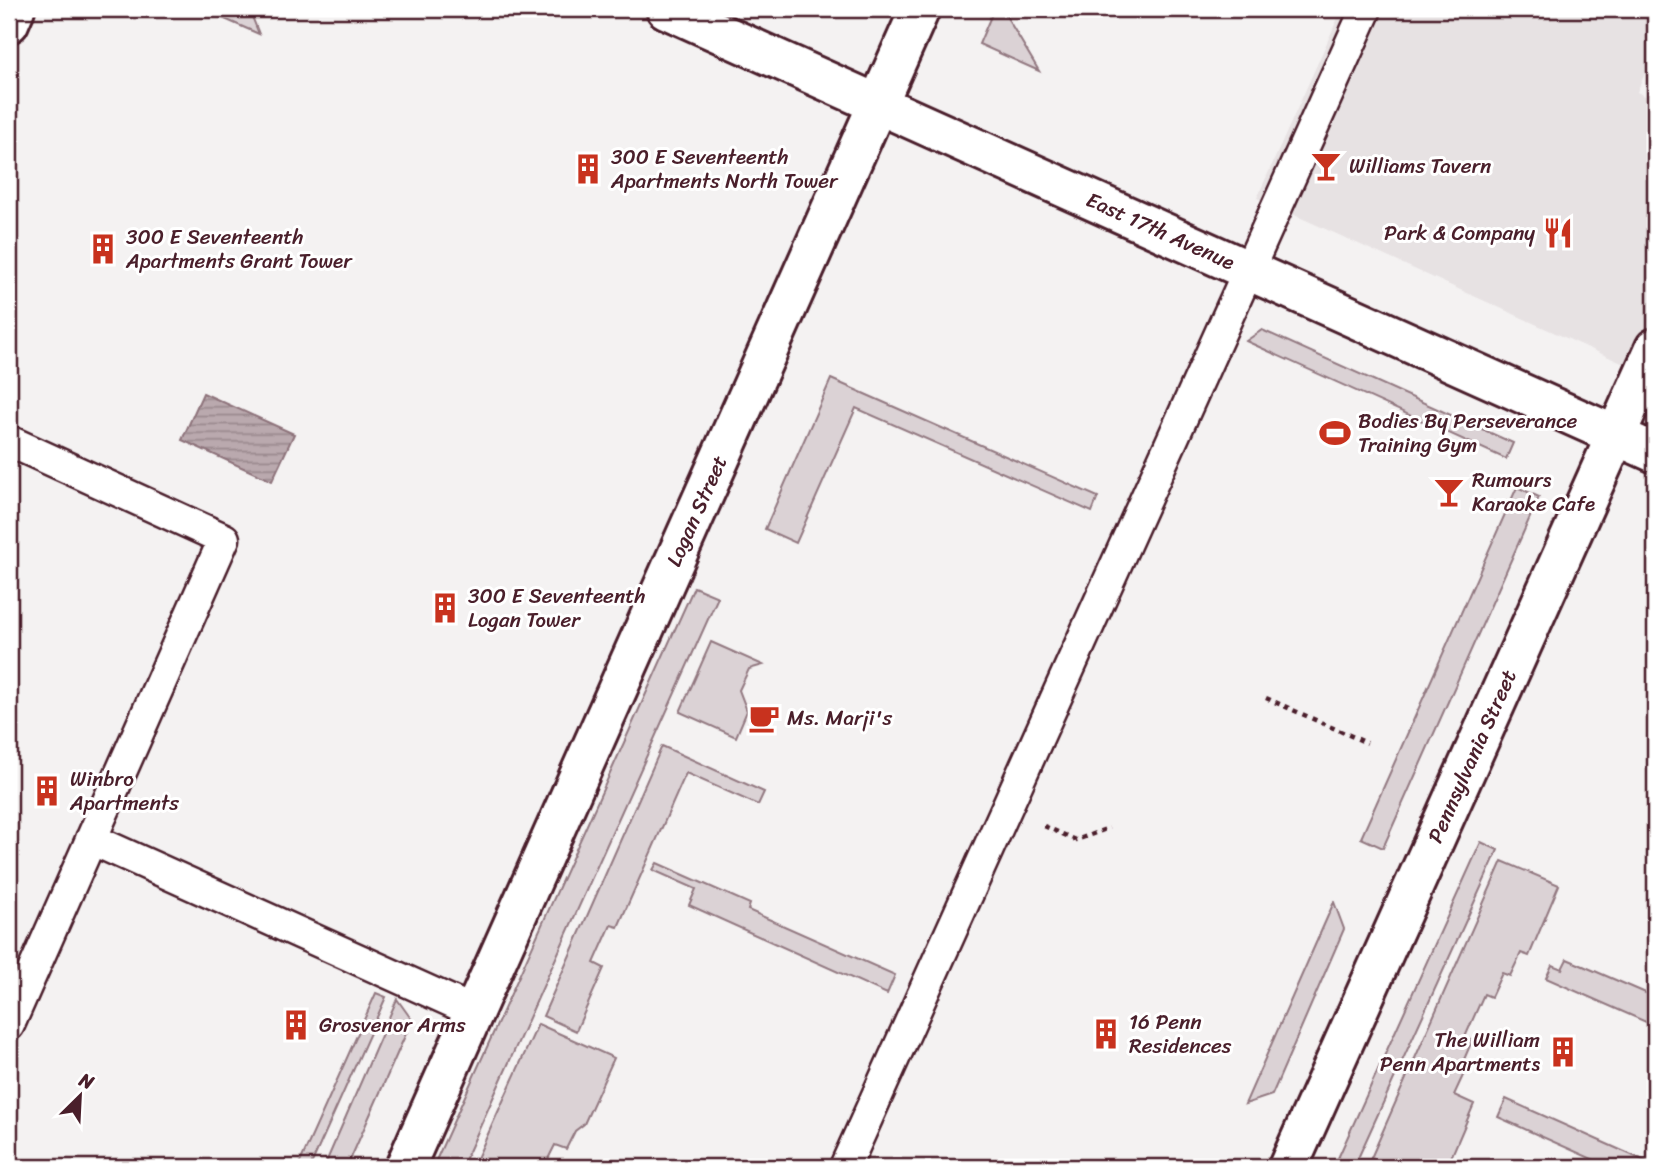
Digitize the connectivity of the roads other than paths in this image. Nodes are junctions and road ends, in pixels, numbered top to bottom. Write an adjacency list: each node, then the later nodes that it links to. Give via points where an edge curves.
1 (15, 9): 5 (main road)
2 (666, 9): 6 (main road, East 17th Avenue)
3 (920, 9): 6 (main road, Logan Street)
4 (1366, 9): 7 (lane)
5 (9, 23)
6 (877, 104): 7 (main road, East 17th Avenue); 13 (main road, Logan Street)
7 (1248, 270): 9 (main road, East 17th Avenue); 16 (lane)
8 (1655, 348): 9 (main road, Pennsylvania Street)
9 (1616, 435): 11 (main road, East 17th Avenue); 17 (main road, Pennsylvania Street)
10 (9, 441): 12 (lane, via 224,539)
11 (1655, 453)
12 (91, 839): 13 (lane); 14 (lane)
13 (475, 1012): 15 (main road, Logan Street)
14 (9, 1025)
15 (405, 1167)
16 (845, 1167)
17 (1288, 1167)

